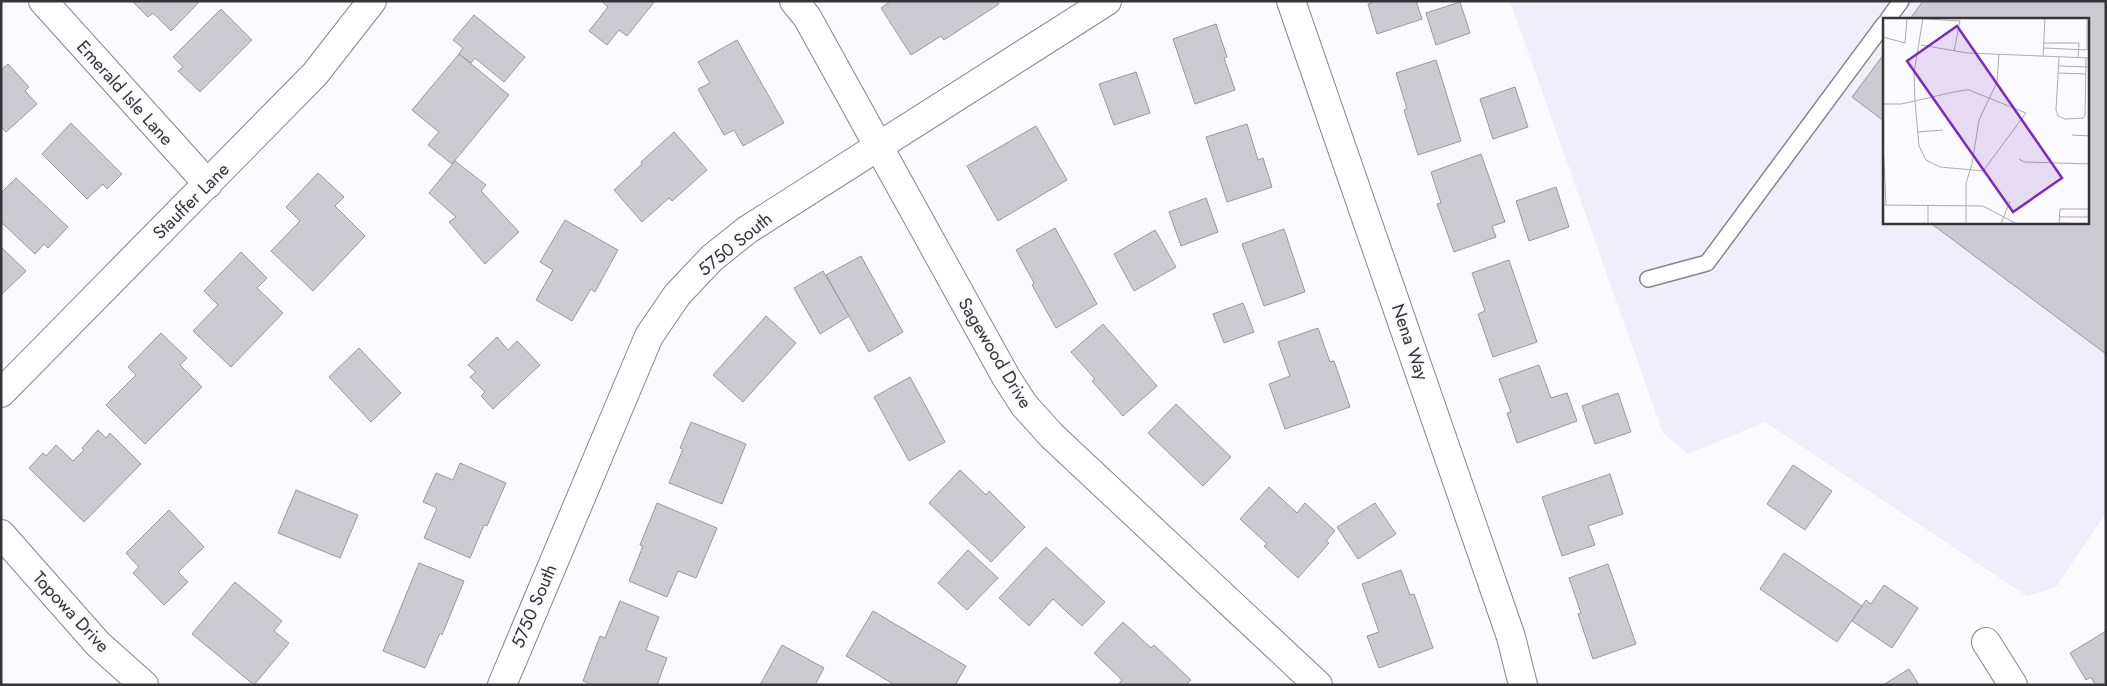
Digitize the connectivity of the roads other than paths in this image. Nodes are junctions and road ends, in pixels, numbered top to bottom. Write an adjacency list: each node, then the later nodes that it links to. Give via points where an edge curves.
1 (43, 1): 10 (street, Emerald Isle Lane)
2 (372, 1): 10 (street, Stauffer Lane, via 315,74)
3 (794, 1): 9 (street, Sagewood Drive, via 807,17)
4 (1107, 1): 9 (street, 5750 South)
5 (1292, 1): 18 (street, Nena Way, via 1508,627)
6 (1901, 1): 7 (lane)
7 (1889, 18)
8 (1883, 25): 11 (lane, via 1707,262)
9 (880, 146): 16 (street, 5750 South, via 747,230 712,258 677,295 649,336); 17 (street, Sagewood Drive, via 1024,405 1052,436)
10 (208, 184): 12 (street, Stauffer Lane)
11 (1648, 279)
12 (1, 393)
13 (1, 534): 15 (street, Topowa Drive, via 98,644)
14 (1986, 642): 19 (street)
15 (144, 685)
16 (502, 685)
17 (1318, 685)
18 (1523, 685)
19 (2013, 685)

